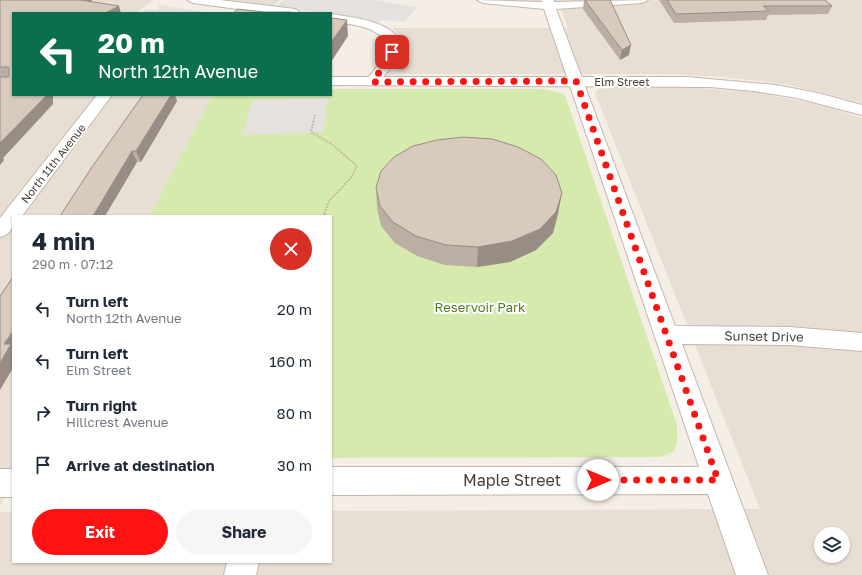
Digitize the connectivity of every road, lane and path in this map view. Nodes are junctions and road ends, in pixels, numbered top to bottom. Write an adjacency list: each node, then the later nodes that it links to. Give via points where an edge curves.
1 (193, 0): 5 (street)
2 (483, 0): 4 (street)
3 (642, 0): 4 (street)
4 (548, 3): 7 (street)
5 (287, 12)
6 (332, 18): 9 (street, via 372,26 391,38 393,47 390,56)
7 (576, 81): 9 (street, Elm Street); 11 (street, Elm Street, via 687,81 755,85 802,93); 17 (street)
8 (332, 82): 9 (street, Elm Street)
9 (373, 82)
10 (104, 96): 13 (street, North 11th Avenue)
11 (862, 110)
12 (315, 115): 15 (path, via 311,132 333,145 357,166 351,178 329,201)
13 (12, 215)
14 (12, 215): 16 (street, North 11th Avenue)
15 (324, 215)
16 (0, 231)
17 (666, 335): 18 (street, Sunset Drive, via 840,338); 19 (street)
18 (862, 342)
19 (718, 480): 20 (street, Maple Street); 25 (street)
20 (332, 481)
21 (0, 483): 22 (street)
22 (12, 483)
23 (243, 563): 24 (street)
24 (240, 575)
25 (752, 575)

